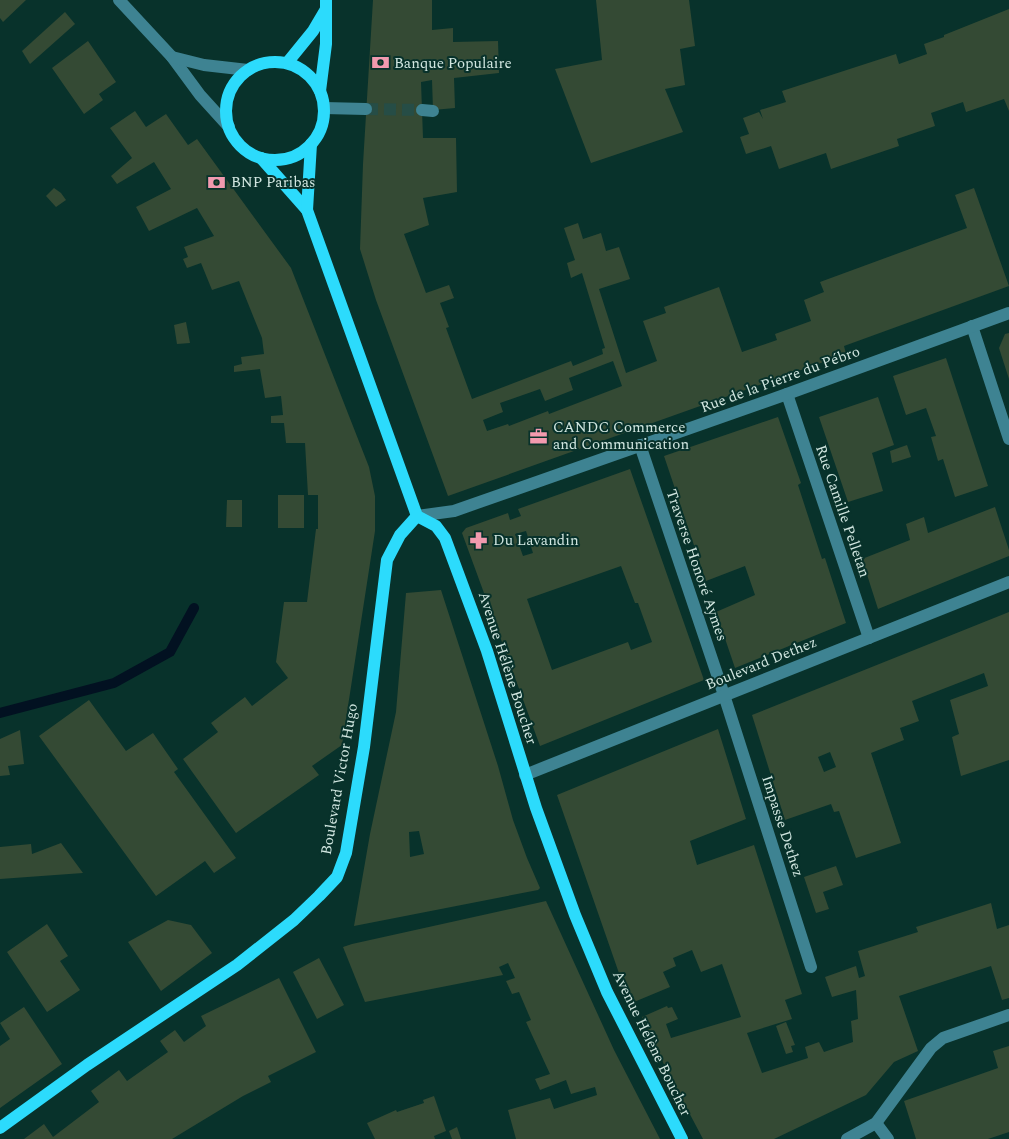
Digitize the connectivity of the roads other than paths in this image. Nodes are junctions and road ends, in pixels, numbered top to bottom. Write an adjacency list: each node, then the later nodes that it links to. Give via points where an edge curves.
1 (118, 0): 3 (street)
2 (326, 5): 4 (main road, via 312,31); 6 (main road, via 326,44)
3 (172, 57): 5 (street); 9 (street, via 200,96)
4 (286, 63): 5 (main road, via 270,62); 6 (main road, via 306,72)
5 (248, 70): 9 (main road, via 238,79 229,95 226,112)
6 (320, 91): 7 (main road)
7 (324, 108): 8 (street); 10 (main road, via 322,125)
8 (366, 109)
9 (229, 127): 11 (main road, via 241,146)
10 (312, 144): 11 (main road, via 282,160); 12 (main road)
11 (261, 158): 12 (main road)
12 (307, 210): 18 (main road)
13 (1009, 313): 14 (street, Rue de la Pierre du Pébro)
14 (972, 326): 15 (street, Rue de la Pierre du Pébro); 16 (street)
15 (787, 394): 17 (street, Rue de la Pierre du Pébro); 20 (street, Rue Camille Pelletan)
16 (1009, 439)
17 (640, 445): 18 (street, Rue de la Pierre du Pébro, via 454,511); 21 (street, Traverse Honoré Aymes)
18 (417, 516): 22 (main road, Avenue Hélène Boucher, via 436,526 457,566); 26 (main road, Boulevard Victor Hugo, via 400,535 387,560 364,747 346,853 336,877 294,920 237,965 87,1065)
19 (1009, 582): 20 (street, Boulevard Dethez)
20 (869, 638): 21 (street, Boulevard Dethez)
21 (724, 695): 22 (street, Boulevard Dethez); 23 (street, Impasse Dethez)
22 (526, 775): 27 (main road, Avenue Hélène Boucher, via 575,915 607,992)
23 (811, 967)
24 (1009, 1015): 25 (street, via 943,1038 931,1048)
25 (876, 1123): 28 (street); 29 (street)
26 (0, 1128)
27 (682, 1139)
28 (847, 1139)
29 (888, 1139)

